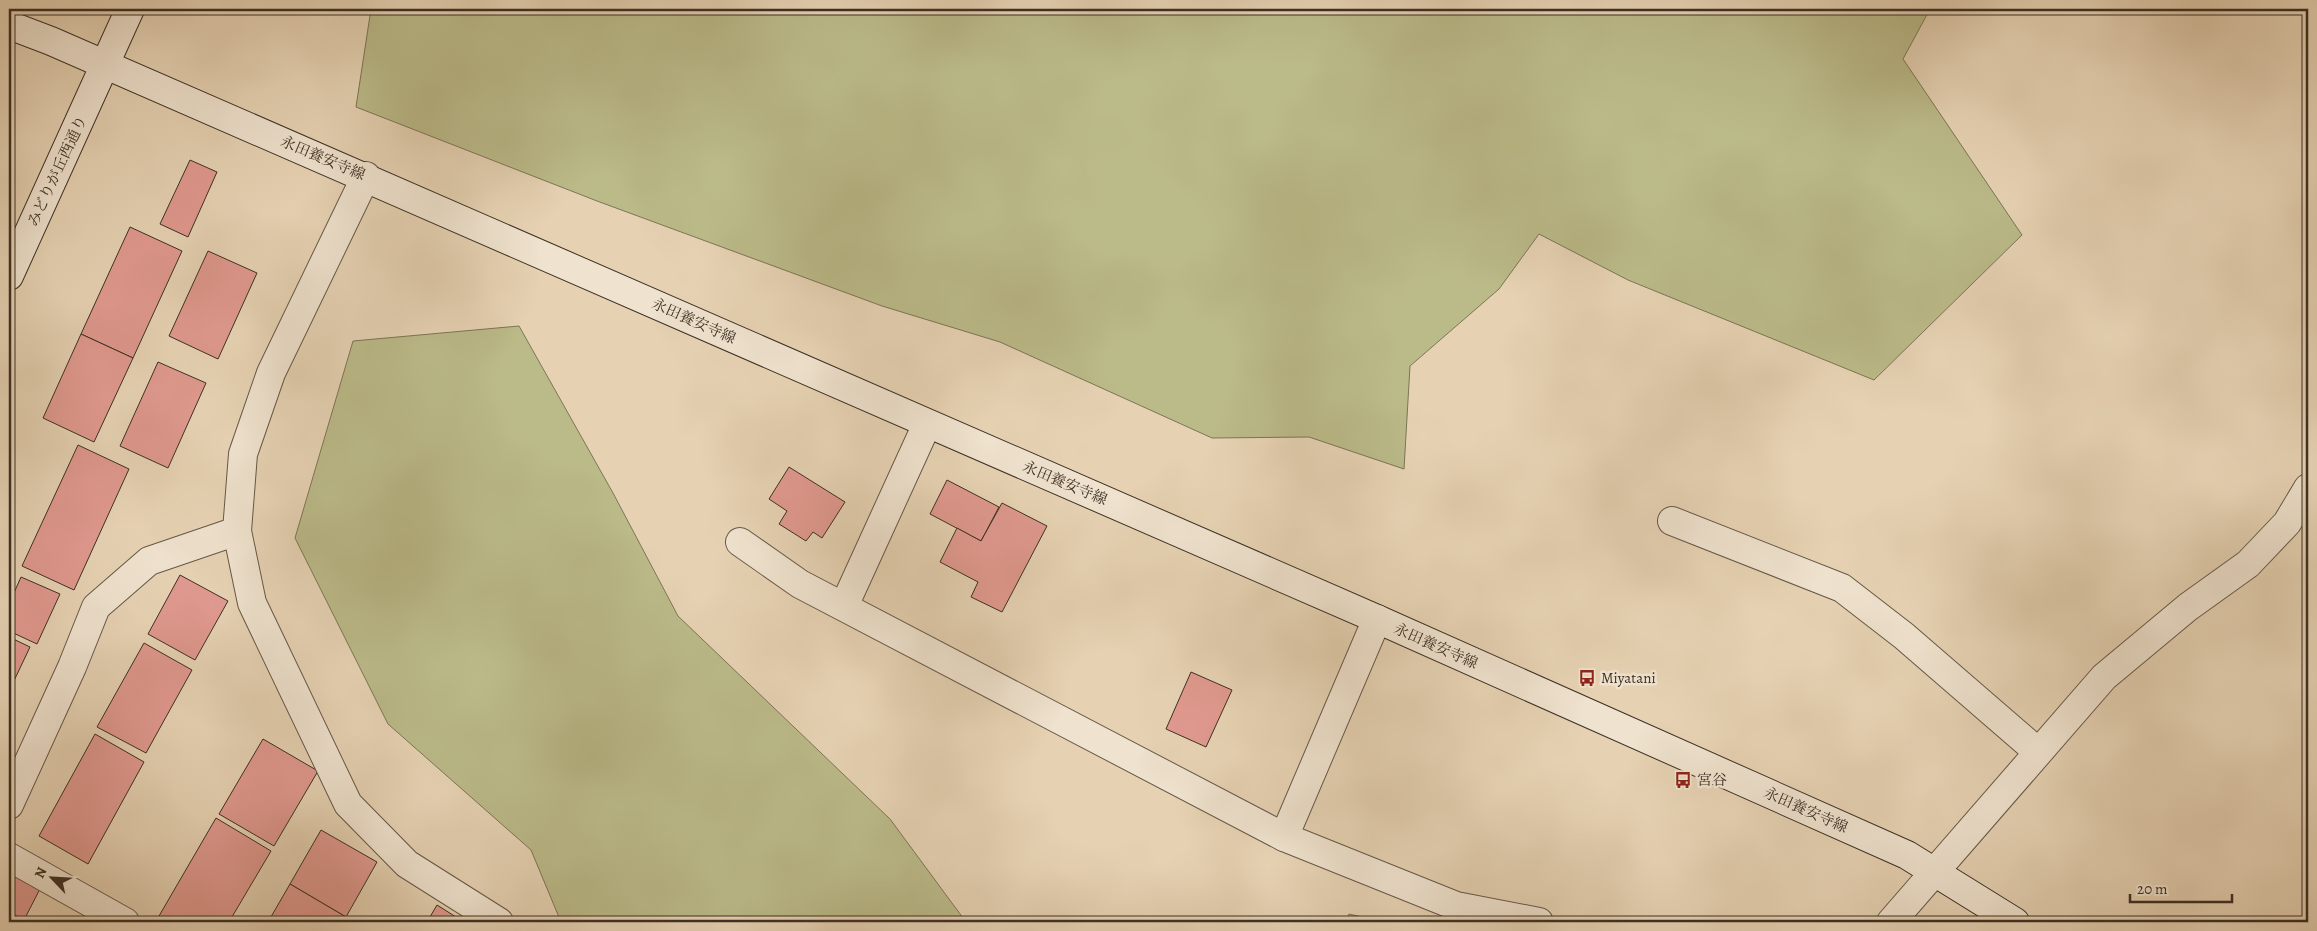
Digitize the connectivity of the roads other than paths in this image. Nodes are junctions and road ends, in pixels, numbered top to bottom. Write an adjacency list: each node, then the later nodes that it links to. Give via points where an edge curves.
1 (130, 9): 3 (street, みどりが丘西通り)
2 (9, 25): 3 (street, 永田養安寺線)
3 (104, 64): 4 (street, 永田養安寺線); 5 (street, みどりが丘西通り)
4 (366, 176): 6 (street, 永田養安寺線); 9 (street, via 272,373 243,454)
5 (9, 276)
6 (927, 424): 11 (street); 12 (street, 永田養安寺線)
7 (2308, 488): 13 (street, via 2287,523 2248,564 2188,607 2104,677)
8 (1672, 521): 13 (street, via 1842,588 1904,636)
9 (237, 531): 14 (street, via 149,561 96,607); 19 (street, via 252,603 348,804 407,864)
10 (740, 542): 11 (street, via 800,584)
11 (844, 606): 15 (street)
12 (1377, 619): 15 (street); 17 (street, 永田養安寺線, via 1907,854)
13 (2038, 752): 17 (street)
14 (9, 805)
15 (1284, 837): 20 (street, via 1456,906)
16 (9, 858): 18 (street)
17 (1934, 870): 21 (street); 22 (street, 永田養安寺線)
18 (124, 922)
19 (499, 922)
20 (1539, 922)
21 (1891, 922)
22 (2015, 922)

